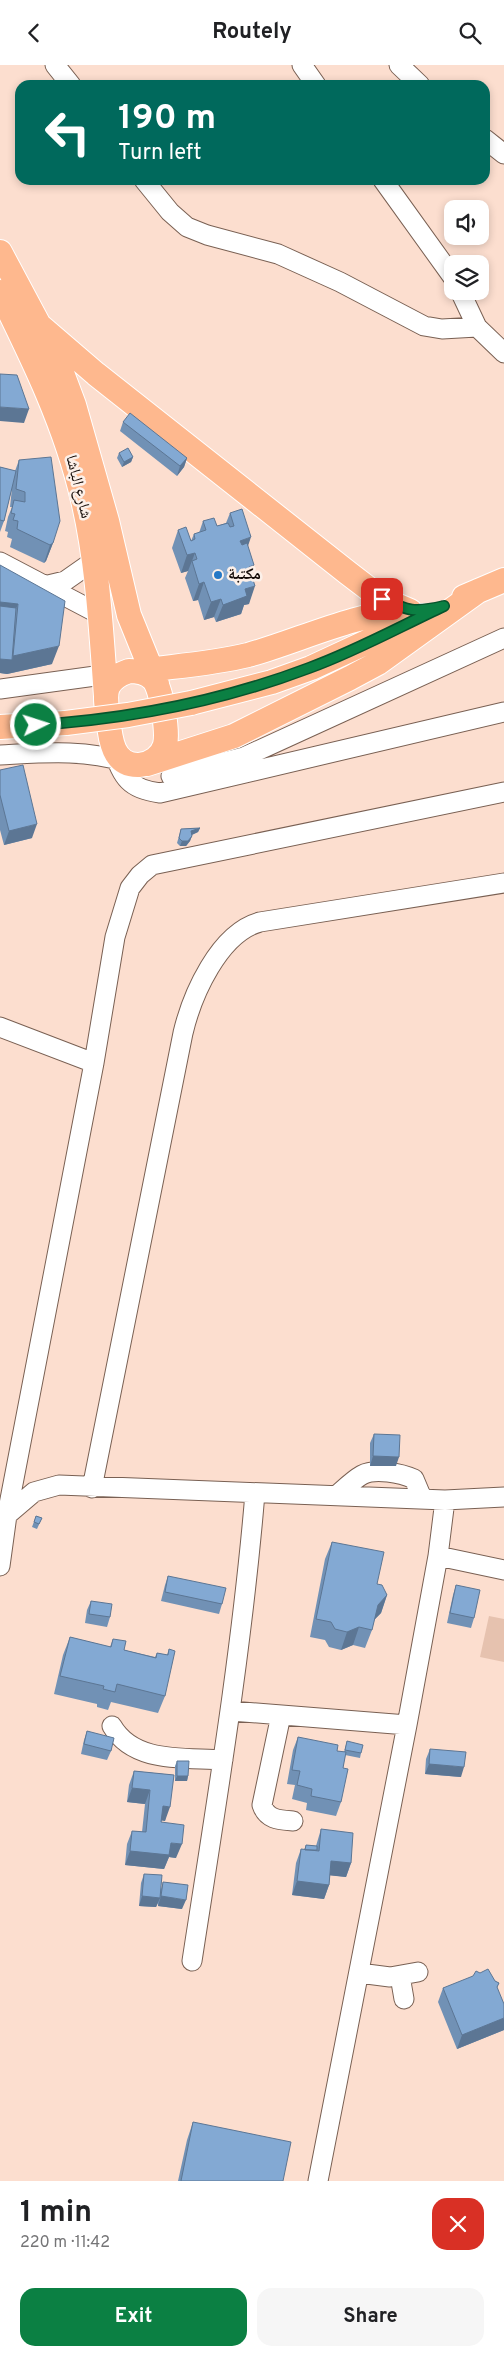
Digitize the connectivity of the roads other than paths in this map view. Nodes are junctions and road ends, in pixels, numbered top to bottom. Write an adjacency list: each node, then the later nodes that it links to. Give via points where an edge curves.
1 (55, 65): 4 (street)
2 (302, 65): 5 (street)
3 (398, 65): 6 (street)
4 (67, 80)
5 (312, 80)
6 (414, 80)
7 (490, 143): 8 (street)
8 (504, 154)
9 (148, 185): 16 (street, via 186,227 278,254 424,326 442,329)
10 (387, 185): 12 (street)
11 (2, 262): 15 (main road)
12 (444, 265)
13 (0, 291): 18 (main road, شارع الباشا, via 62,427 83,499)
14 (464, 300): 16 (street)
15 (39, 325): 24 (main road, via 96,374 348,573 382,599); 27 (main road, via 56,357 74,405 107,521)
16 (477, 327): 17 (street)
17 (504, 353)
18 (95, 560): 21 (street, via 69,578); 25 (main road, شارع الباشا)
19 (0, 563): 21 (street)
20 (504, 580): 22 (main road)
21 (44, 586): 25 (street)
22 (478, 591): 23 (main road); 33 (main road, via 378,663 350,678 234,736)
23 (444, 606): 24 (main road); 31 (main road, bridge, via 350,652 264,684 128,715)
24 (410, 611): 27 (main road, via 377,614 248,655)
25 (99, 614): 28 (main road, شارع الباشا)
26 (504, 638): 33 (street, via 244,757)
27 (144, 674): 28 (main road, via 113,679); 33 (main road, via 161,696)
28 (105, 685): 29 (street); 33 (main road, شارع الباشا)
29 (0, 689)
30 (504, 712): 33 (street)
31 (0, 727)
32 (0, 755): 33 (street, via 79,753)
33 (148, 762)
34 (504, 791): 37 (street, via 152,865 130,888 124,903 115,937)
35 (504, 883): 38 (street, via 260,922 242,929 222,949 195,997 183,1033)
36 (0, 1027): 37 (street)
37 (94, 1063): 42 (street)
38 (92, 1487): 39 (street); 42 (street, via 47,1487 34,1492)
39 (255, 1493): 41 (street); 46 (street)
40 (504, 1497): 41 (street)
41 (445, 1500): 43 (street)
42 (3, 1517): 44 (street)
43 (438, 1555): 45 (street); 48 (street)
44 (0, 1566)
45 (504, 1570)
46 (231, 1711): 47 (street); 50 (street)
47 (281, 1715): 48 (street); 51 (street, via 262,1805 273,1818)
48 (407, 1725): 53 (street)
49 (112, 1726): 50 (street, via 123,1742 140,1752)
50 (223, 1760): 52 (street)
51 (293, 1821)
52 (192, 1961)
53 (359, 1973): 54 (street, via 379,1977 409,1974); 55 (street)
54 (404, 1999)
55 (318, 2181)

